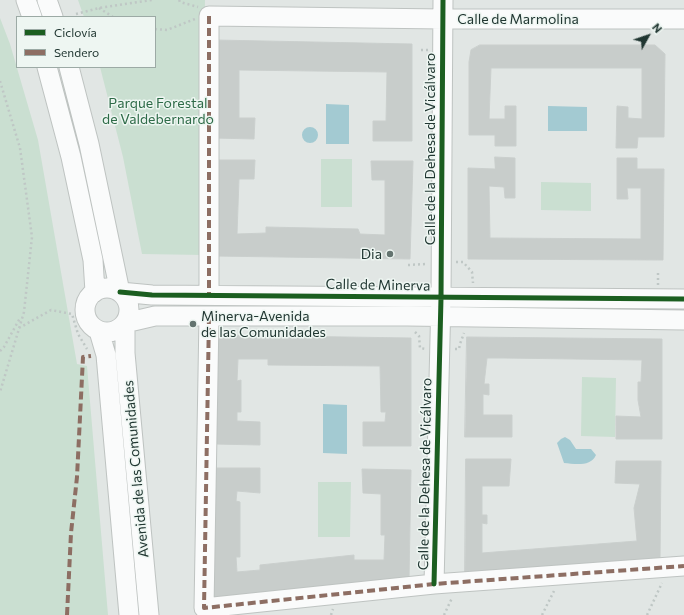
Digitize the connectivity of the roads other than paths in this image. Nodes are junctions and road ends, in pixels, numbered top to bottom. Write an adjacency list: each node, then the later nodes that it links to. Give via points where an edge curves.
1 (26, 0): 4 (street)
2 (47, 0): 5 (street)
3 (443, 0): 6 (street, Calle de la Dehesa de Vicálvaro)
4 (32, 16)
5 (53, 16)
6 (442, 19): 7 (street, Calle de Marmolina); 12 (street, Calle de Marmolina, via 209,16); 13 (street, Calle de la Dehesa de Vicálvaro)
7 (684, 19)
8 (47, 68): 10 (street, via 74,172 92,260)
9 (69, 68): 11 (street, via 91,151)
10 (95, 292): 11 (street, via 105,288); 19 (street, via 88,301 85,312 92,327)
11 (120, 292): 12 (street, Calle de Minerva); 18 (street, via 129,307)
12 (209, 295): 13 (street, Calle de Minerva)
13 (441, 298): 14 (street, Calle de Minerva); 16 (street)
14 (684, 299)
15 (209, 316): 16 (street); 18 (street, via 155,316); 21 (street, via 204,608)
16 (440, 317): 17 (street); 21 (street, Calle de la Dehesa de Vicálvaro)
17 (684, 320)
18 (125, 324): 19 (street, via 116,331); 23 (street, Avenida de las Comunidades, via 125,353)
19 (99, 331): 22 (street, Avenida de las Comunidades, via 106,354)
20 (677, 566): 21 (street)
21 (434, 584)
22 (130, 615)
23 (149, 615)

